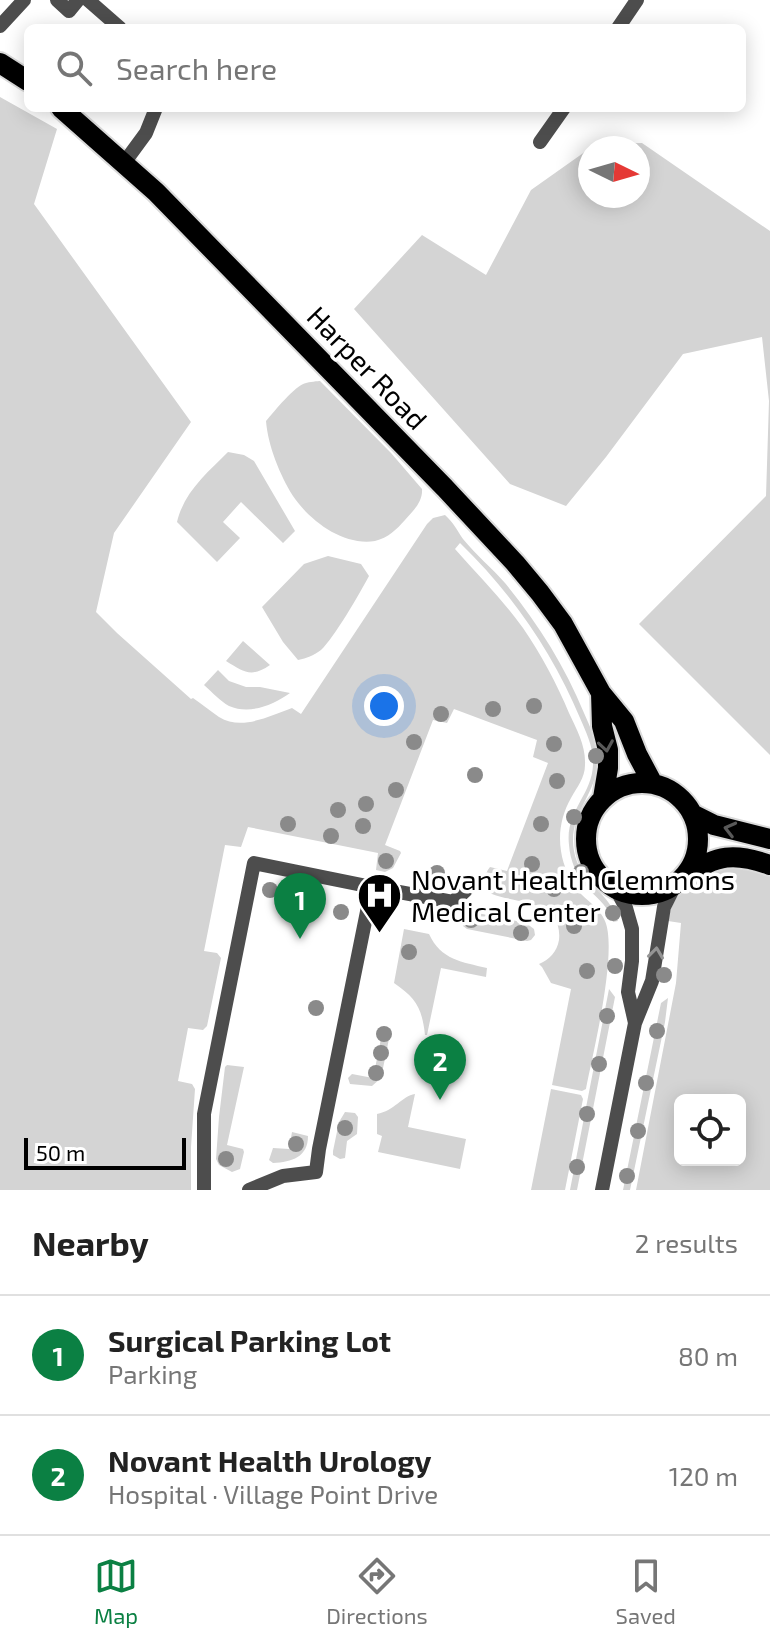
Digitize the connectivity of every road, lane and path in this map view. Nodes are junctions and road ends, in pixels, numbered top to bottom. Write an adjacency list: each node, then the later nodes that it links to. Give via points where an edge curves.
1 (24, 0): 8 (street)
2 (57, 0): 3 (street, via 69,11)
3 (78, 0)
4 (88, 0): 6 (street)
5 (637, 0): 7 (street)
6 (115, 24)
7 (621, 24)
8 (0, 26)
9 (0, 63): 10 (main road)
10 (24, 78)
11 (66, 112): 15 (main road, Harper Road)
12 (154, 112): 15 (street)
13 (561, 112): 14 (street)
14 (540, 142)
15 (124, 163): 16 (main road, Harper Road, via 515,563 563,624)
16 (601, 693): 17 (main road, Harper Road, via 624,721); 18 (main road, Harper Road, one-way to 18, via 608,750)
17 (653, 784): 18 (main road, via 617,788); 19 (main road, via 683,800)
18 (603, 798): 24 (main road, via 586,830 586,847 591,864)
19 (692, 814): 20 (main road, one-way to 19); 22 (main road, via 698,841 691,867)
20 (770, 839)
21 (770, 865): 22 (main road, via 738,857 717,859)
22 (679, 880): 24 (main road, via 647,895); 26 (street, one-way to 22, via 652,981 664,907)
23 (372, 887): 25 (street, via 453,902); 27 (street, via 254,863 204,1114); 28 (street, via 316,1172 283,1176)
24 (616, 889): 26 (street, via 632,929 628,992)
25 (466, 890)
26 (635, 1023): 29 (street)
27 (204, 1190)
28 (249, 1190)
29 (602, 1190)

